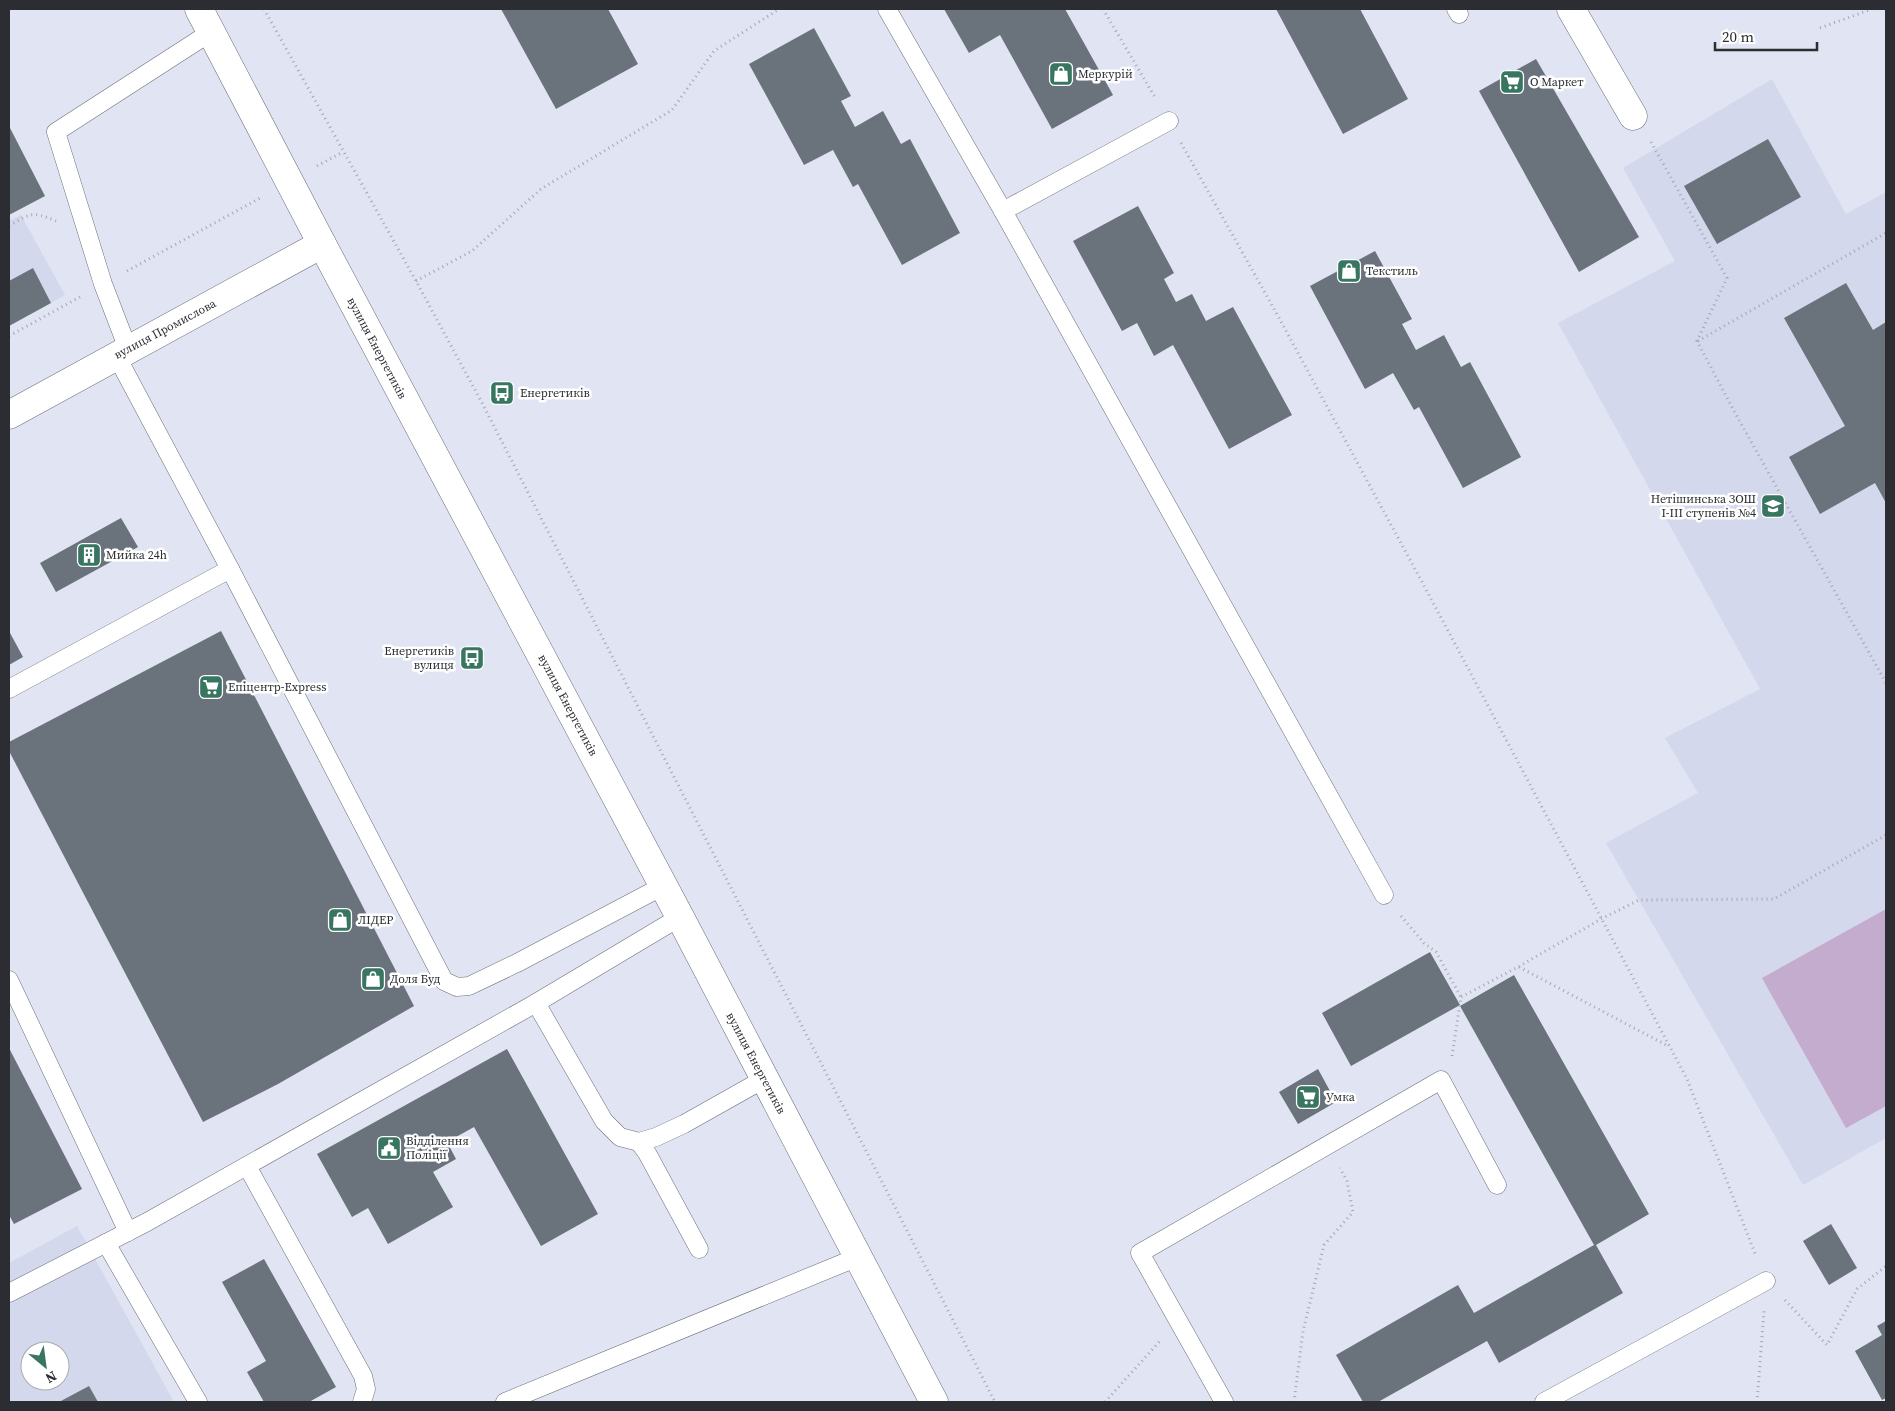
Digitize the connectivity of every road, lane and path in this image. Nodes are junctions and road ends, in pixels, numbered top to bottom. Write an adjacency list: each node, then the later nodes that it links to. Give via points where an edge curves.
1 (264, 9): 11 (path)
2 (779, 9): 16 (path, via 714,51 672,110 541,189 472,251)
3 (887, 9): 13 (lane)
4 (1103, 9): 10 (path)
5 (1571, 9): 9 (main road)
6 (1872, 9): 8 (path)
7 (205, 20): 12 (main road, вулиця Енергетиків); 17 (lane, via 56,132)
8 (1820, 28)
9 (1633, 116): 19 (path, via 1655,148 1727,278)
10 (1169, 121): 13 (lane); 29 (path, via 1278,316)
11 (343, 152): 12 (path); 16 (path)
12 (289, 182): 15 (main road, вулиця Енергетиків); 17 (path)
13 (1003, 211): 27 (lane)
14 (1886, 234): 19 (path)
15 (322, 244): 20 (main road, вулиця Промислова); 26 (main road, вулиця Енергетиків)
16 (416, 281): 53 (path)
17 (103, 284): 18 (path); 20 (lane)
18 (9, 336)
19 (1697, 341): 23 (path)
20 (122, 352): 21 (main road, вулиця Промислова); 22 (lane)
21 (9, 414)
22 (230, 569): 24 (lane); 26 (lane, via 444,981 457,987 469,986)
23 (1886, 683)
24 (9, 689)
25 (1886, 835): 29 (path, via 1774,899 1639,900)
26 (663, 886): 28 (main road, вулиця Енергетиків)
27 (1384, 895): 32 (path, via 1424,943 1436,952)
28 (680, 917): 33 (lane); 36 (main road, вулиця Енергетиків)
29 (1601, 919): 30 (path); 34 (path)
30 (1518, 967): 32 (path); 34 (path)
31 (9, 980): 41 (lane)
32 (1461, 997): 35 (path)
33 (536, 1003): 37 (lane, via 604,1121 620,1137); 38 (lane)
34 (1669, 1046): 46 (path, via 1687,1080)
35 (1451, 1060)
36 (764, 1079): 37 (lane, via 684,1124); 44 (main road, вулиця Енергетиків)
37 (639, 1142): 43 (lane, via 648,1152)
38 (247, 1166): 41 (lane); 50 (lane, via 363,1376 366,1389)
39 (1346, 1181): 56 (path, via 1353,1212 1324,1245 1303,1331)
40 (1496, 1185): 48 (lane, via 1441,1080 1140,1254)
41 (128, 1232): 42 (lane)
42 (106, 1243): 47 (lane); 49 (lane)
43 (699, 1249)
44 (858, 1257): 51 (lane); 52 (main road, вулиця Енергетиків)
45 (1886, 1266): 46 (path, via 1857,1289 1827,1345)
46 (1766, 1281): 57 (lane); 58 (path)
47 (9, 1293)
48 (1178, 1321): 54 (path); 55 (lane)
49 (198, 1402)
50 (362, 1402)
51 (505, 1402)
52 (934, 1402)
53 (995, 1402)
54 (1107, 1402)
55 (1224, 1402)
56 (1294, 1402)
57 (1544, 1402)
58 (1757, 1402)

